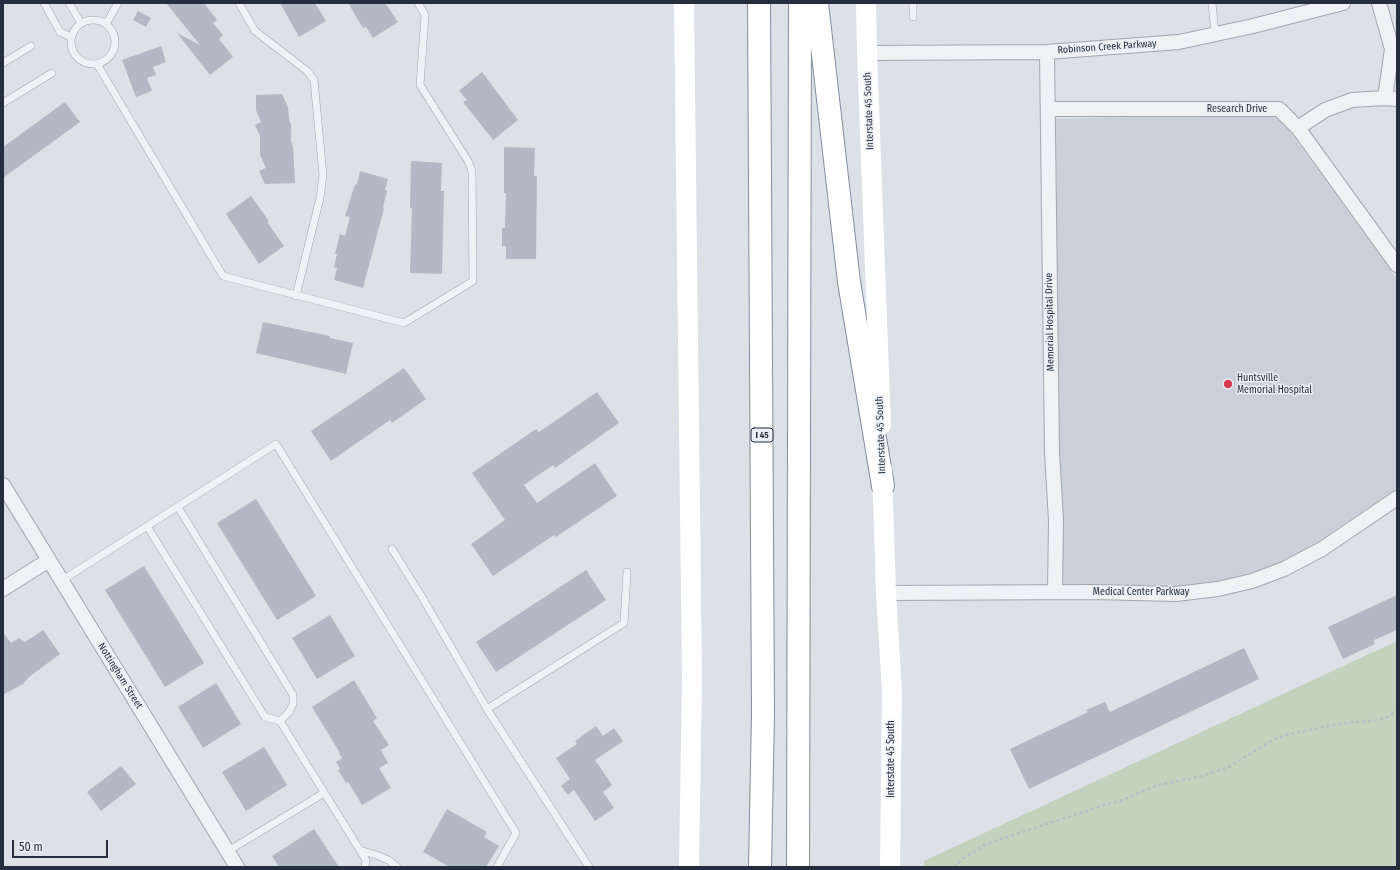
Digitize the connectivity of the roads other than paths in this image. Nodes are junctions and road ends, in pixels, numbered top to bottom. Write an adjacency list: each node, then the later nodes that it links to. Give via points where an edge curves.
1 (44, 3): 19 (lane, via 60,32)
2 (69, 3): 16 (lane)
3 (118, 3): 17 (lane)
4 (239, 3): 31 (lane, via 254,31 307,71 314,80 323,175 320,198)
5 (418, 3): 31 (lane, via 425,15 420,85 472,171 473,281 404,323)
6 (684, 3): 54 (main road, via 692,679)
7 (760, 3): 55 (highway, I 45, via 763,705)
8 (800, 3): 56 (highway)
9 (817, 3): 33 (highway, via 849,282)
10 (866, 3): 22 (main road, Interstate 45 South)
11 (913, 3): 15 (lane)
12 (1212, 3): 18 (lane)
13 (1343, 3): 18 (street, Robinson Creek Parkway)
14 (1379, 3): 26 (street, via 1392,49)
15 (913, 17)
16 (81, 23): 17 (lane, via 89,20); 19 (lane)
17 (106, 24): 24 (lane, via 113,34 114,47 111,55)
18 (1215, 34): 21 (street, Robinson Creek Parkway, via 1179,42)
19 (71, 37): 24 (lane, via 74,54 88,64)
20 (31, 46): 23 (lane)
21 (1047, 52): 22 (street, Robinson Creek Parkway); 28 (street, Memorial Hospital Drive)
22 (867, 53): 33 (main road, Interstate 45 South)
23 (3, 64)
24 (96, 64): 31 (lane, via 223,276)
25 (52, 73): 27 (lane)
26 (1391, 98): 29 (street, via 1352,100 1325,110)
27 (3, 103)
28 (1049, 109): 29 (street, Research Drive, via 1279,109); 42 (street, Memorial Hospital Drive, via 1049,297 1056,521)
29 (1298, 128): 30 (street, Research Drive)
30 (1397, 265)
31 (296, 296)
32 (3, 485): 38 (street, Nottingham Street)
33 (883, 486): 43 (main road, Interstate 45 South)
34 (1397, 498): 42 (street, Medical Center Parkway, via 1322,549 1284,569 1252,581 1218,589 1176,594)
35 (178, 507): 36 (lane); 45 (lane, via 293,695 293,704 289,712); 52 (lane, via 276,444 516,833)
36 (147, 526): 40 (lane); 45 (lane, via 265,717)
37 (392, 549): 44 (lane)
38 (49, 560): 40 (street, Nottingham Street); 41 (street)
39 (627, 572): 44 (lane, via 624,623)
40 (61, 581): 48 (street, Nottingham Street)
41 (3, 589)
42 (1055, 592): 43 (street, Medical Center Parkway)
43 (886, 593): 57 (main road, Interstate 45 South, via 892,692)
44 (487, 709): 53 (lane)
45 (280, 721): 46 (lane)
46 (324, 793): 47 (lane); 48 (lane)
47 (360, 850): 50 (lane, via 366,860); 51 (lane, via 390,861)
48 (228, 851): 49 (street, Nottingham Street)
49 (237, 867)
50 (365, 867)
51 (397, 867)
52 (496, 867)
53 (589, 867)
54 (689, 867)
55 (760, 867)
56 (798, 867)
57 (890, 867)

